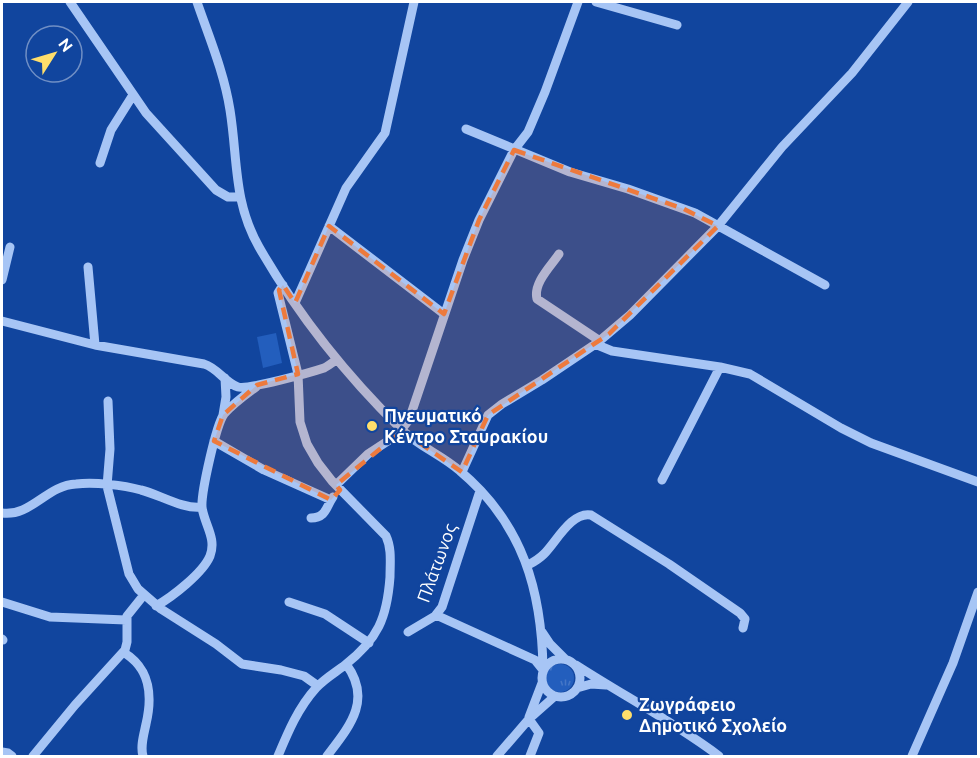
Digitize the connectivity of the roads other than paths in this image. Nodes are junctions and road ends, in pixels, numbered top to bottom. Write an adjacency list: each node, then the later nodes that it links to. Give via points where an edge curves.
1 (70, 2): 8 (street)
2 (197, 2): 12 (street, via 228,96)
3 (414, 2): 13 (street, via 386,133 350,181)
4 (578, 2): 10 (street, via 528,132)
5 (596, 2): 7 (street)
6 (908, 2): 14 (street, via 852,73 782,147)
7 (677, 25)
8 (133, 95): 11 (street, via 111,130); 12 (street, via 212,187 224,196)
9 (466, 129): 10 (street)
10 (514, 150): 14 (street, via 684,209); 22 (street, via 479,220)
11 (100, 164)
12 (239, 197): 19 (street, via 254,237)
13 (329, 226): 21 (street); 22 (street)
14 (718, 226): 20 (street); 24 (street, via 630,315)
15 (10, 247): 18 (street)
16 (559, 254): 24 (street, via 538,285 537,299)
17 (88, 267): 25 (street)
18 (2, 280)
19 (283, 285): 21 (street); 28 (street, via 278,293)
20 (825, 285)
21 (295, 303): 26 (street)
22 (444, 314): 33 (street, via 409,420)
23 (2, 321): 25 (street)
24 (597, 342): 27 (street, via 612,351); 35 (street, via 495,409 484,423)
25 (95, 345): 29 (street, via 204,364)
26 (336, 360): 28 (street, via 324,368); 33 (street)
27 (720, 367): 36 (street); 37 (street, via 750,374 871,443)
28 (298, 374): 30 (street); 39 (street, via 303,432 318,463)
29 (225, 378): 30 (street, via 240,388); 32 (street)
30 (257, 385): 32 (street)
31 (108, 401): 38 (street)
32 (223, 415): 34 (street)
33 (402, 430): 35 (street); 39 (street, via 368,454)
34 (214, 441): 41 (street, via 264,470); 42 (street)
35 (462, 472): 40 (street)
36 (662, 480)
37 (978, 482)
38 (107, 486): 42 (street, via 139,489); 43 (street, via 63,486 20,512); 47 (street, via 129,574)
39 (338, 487): 41 (street); 56 (street, via 382,531 390,545 388,596 378,632)
40 (480, 491): 45 (street, via 506,523); 51 (street, Πλάτωνος, via 446,600)
41 (331, 500): 44 (street, via 322,516)
42 (202, 507): 50 (street, via 212,547 209,558 177,592)
43 (2, 513)
44 (311, 518)
45 (528, 565): 53 (street, via 545,553 573,521 591,514 740,613 745,619); 54 (street)
46 (978, 592): 77 (street, via 956,655)
47 (143, 596): 50 (street); 52 (street)
48 (2, 602): 52 (street, via 50,617)
49 (290, 602): 56 (street, via 325,614)
50 (156, 606): 64 (street, via 242,664 304,676)
51 (436, 615): 55 (street, Πλάτωνος); 61 (street, via 535,660)
52 (126, 620): 57 (street, via 127,642)
53 (743, 628)
54 (540, 630): 58 (street); 61 (street)
55 (408, 632)
56 (369, 642): 59 (street)
57 (123, 652): 70 (street); 71 (street, via 138,663 146,678 148,711)
58 (565, 659): 60 (street); 61 (street, via 552,660)
59 (346, 664): 64 (street); 73 (street, via 356,680 358,706 352,722)
60 (576, 665): 63 (street); 65 (street, via 580,676)
61 (543, 670): 62 (street)
62 (542, 683): 66 (street); 67 (street)
63 (606, 685): 65 (street); 76 (street, via 664,717)
64 (318, 686): 72 (street, via 297,714)
65 (578, 688): 66 (street, via 568,696)
66 (555, 696): 67 (street)
67 (529, 719): 74 (street); 75 (street, via 539,733)
68 (2, 752): 69 (street)
69 (12, 756)
70 (33, 756)
71 (143, 756)
72 (278, 756)
73 (327, 756)
74 (497, 756)
75 (530, 756)
76 (719, 756)
77 (912, 756)

